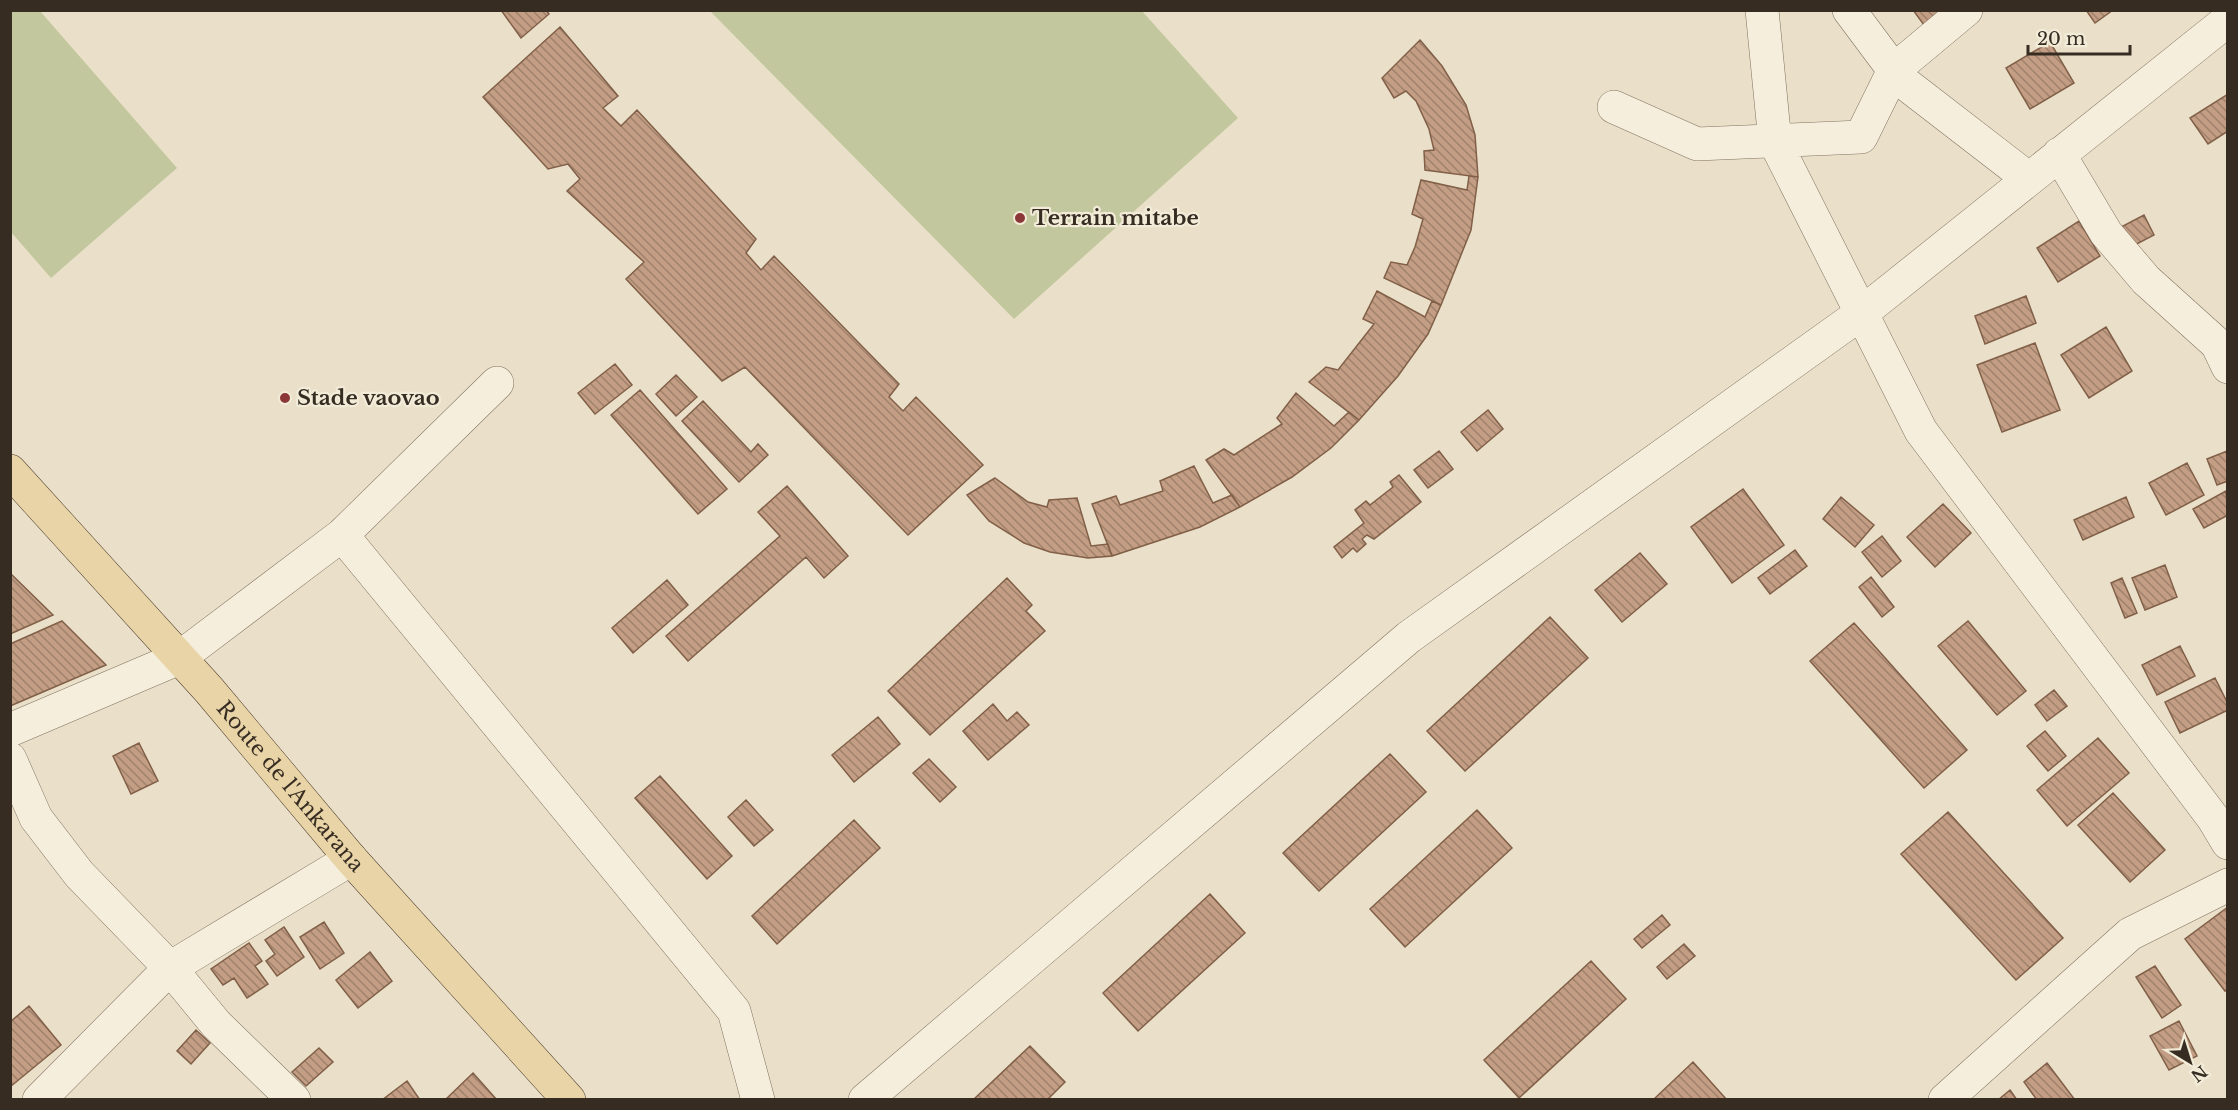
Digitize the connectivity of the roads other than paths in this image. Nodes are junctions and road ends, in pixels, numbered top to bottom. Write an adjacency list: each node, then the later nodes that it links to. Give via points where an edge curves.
1 (1762, 10): 7 (street)
2 (1849, 10): 5 (street)
3 (1966, 10): 5 (street)
4 (2228, 20): 8 (street)
5 (1894, 70): 7 (street, via 1861,137); 9 (street, via 1902,81)
6 (1614, 107): 7 (street, via 1698,144)
7 (1775, 142): 10 (street)
8 (2059, 154): 9 (street); 11 (street, via 2106,233 2146,280 2217,344)
9 (2029, 179): 10 (street)
10 (1863, 312): 18 (street, via 1921,431); 26 (street, via 1409,638)
11 (2228, 366)
12 (497, 383): 14 (street)
13 (10, 471): 15 (main road, Route de l'Ankarana)
14 (342, 535): 15 (street); 25 (street, via 734,1011)
15 (179, 658): 16 (street); 19 (main road, Route de l'Ankarana)
16 (10, 730)
17 (10, 759): 21 (street, via 36,818 79,874)
18 (2228, 843)
19 (351, 859): 21 (street); 24 (main road, Route de l'Ankarana)
20 (2228, 885): 27 (street, via 2130,934)
21 (170, 968): 22 (street); 23 (street, via 216,1024)
22 (39, 1100)
23 (294, 1100)
24 (569, 1100)
25 (758, 1100)
26 (865, 1100)
27 (1945, 1100)

